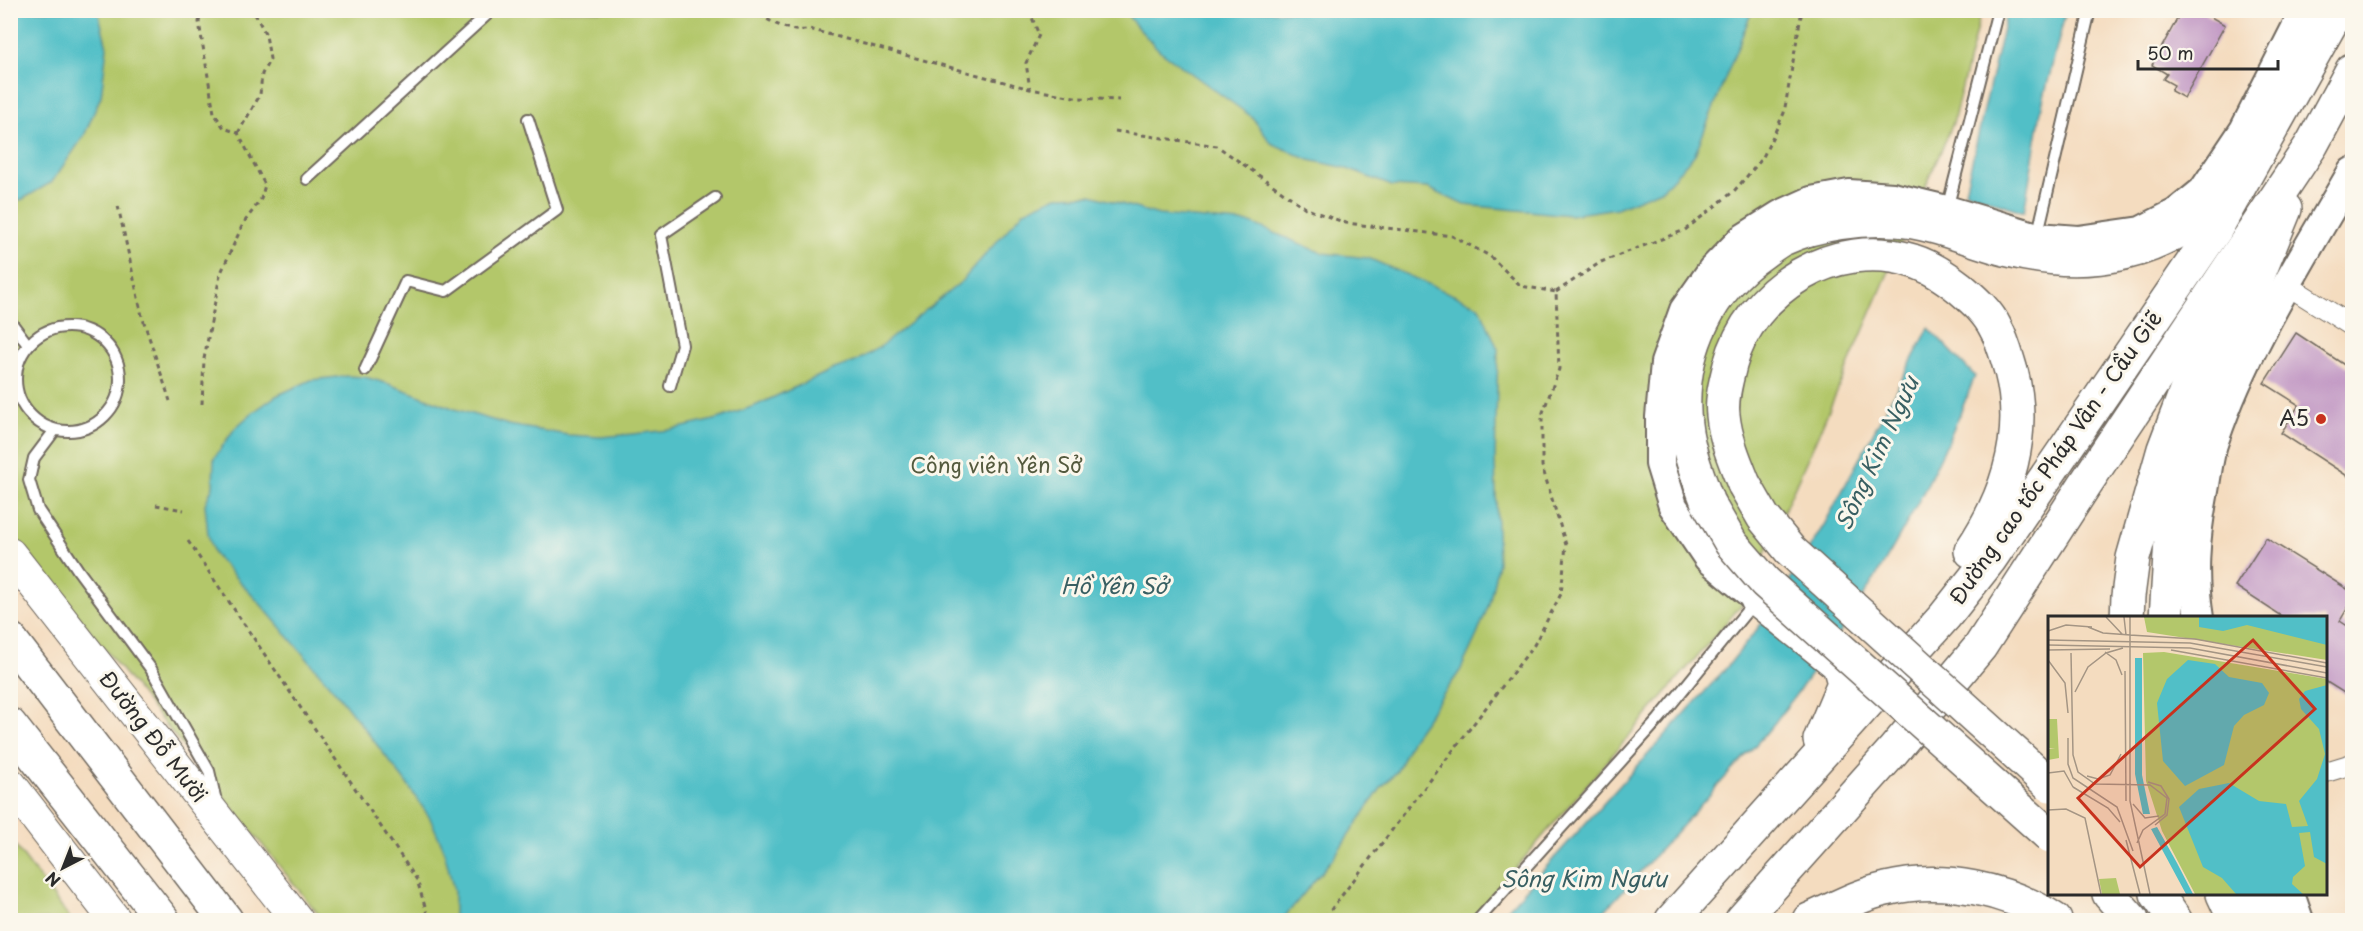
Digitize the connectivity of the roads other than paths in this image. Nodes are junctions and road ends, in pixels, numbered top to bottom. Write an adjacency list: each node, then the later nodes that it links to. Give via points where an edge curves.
1 (492, 10): 11 (lane)
2 (1998, 10): 13 (lane)
3 (2090, 10): 14 (lane)
4 (2306, 10): 14 (street, via 2244,130 2203,191 2176,213 2141,231 2078,240)
5 (2338, 10): 8 (highway, Đường cao tốc Pháp Vân - Cầu Giẽ)
6 (2352, 70): 9 (highway, Đường cao tốc Pháp Vân - Cầu Giẽ)
7 (528, 119): 19 (lane, via 557,210 446,291 406,281)
8 (2270, 132): 39 (highway, Đường cao tốc Pháp Vân - Cầu Giẽ, via 2215,230 1990,559 1945,616); 41 (highway, bridge, via 2218,199 2199,217 2151,246 2124,254 2065,259 2006,250 1897,220 1821,226 1783,238 1749,262 1718,293 1697,330 1686,373 1684,412 1690,456 1708,503 1731,543 1766,582)
9 (2312, 144): 25 (highway, via 2188,386 2164,449 2133,558); 26 (highway, via 2196,438 2172,525); 52 (highway, Đường cao tốc Pháp Vân - Cầu Giẽ, via 1980,648)
10 (2352, 172): 15 (street)
11 (307, 179)
12 (715, 198): 20 (lane, via 661,235 682,345)
13 (1947, 210): 14 (street); 24 (street, via 1893,197 1849,194 1810,201 1780,214 1742,239 1712,270 1684,310 1665,363 1660,464 1673,506 1708,558)
14 (2037, 237)
15 (2287, 285): 17 (street); 27 (street, via 2238,378 2214,440 2196,530 2194,585)
16 (10, 321): 18 (lane)
17 (2352, 326)
18 (28, 345): 21 (lane, via 17,364); 22 (lane, via 56,328 78,328 107,344 118,363 118,396 106,415 88,428)
19 (365, 370)
20 (670, 386)
21 (13, 387): 22 (lane, via 28,414)
22 (55, 430): 40 (lane, via 34,458 29,480 38,510 172,703 209,771)
23 (10, 554): 40 (main road, Đường Đỗ Mười)
24 (1763, 603): 34 (highway, via 1839,665 1844,683); 50 (lane, via 1730,630 1659,719)
25 (2127, 616)
26 (2166, 616)
27 (2199, 616)
28 (10, 639): 48 (highway)
29 (1896, 646): 34 (highway, bridge, via 1845,704)
30 (1896, 646): 31 (highway, bridge, via 1966,559 2007,482 2017,419 2016,391 1996,328 1977,302 1946,278 1914,261 1865,255 1807,269 1776,290 1751,318 1735,345 1725,382 1723,414 1744,484 1763,517 1790,550)
31 (1896, 646)
32 (1896, 646): 38 (highway, bridge)
33 (10, 725): 47 (highway)
34 (1820, 740): 39 (highway)
35 (2352, 764): 36 (street)
36 (2327, 771)
37 (10, 784): 46 (main road)
38 (2048, 784)
39 (1770, 811): 51 (highway, Đường cao tốc Pháp Vân - Cầu Giẽ)
40 (222, 825): 49 (main road, Đường Đỗ Mười)
41 (2048, 835)
42 (2110, 895): 55 (highway)
43 (2223, 895): 56 (highway)
44 (2257, 895): 57 (highway)
45 (2289, 895): 58 (street)
46 (115, 921)
47 (163, 921)
48 (226, 921)
49 (297, 921)
50 (1478, 921)
51 (1672, 921)
52 (1742, 921)
53 (1809, 921): 54 (highway, via 1887,888 1927,884 1993,892)
54 (2055, 921)
55 (2132, 921)
56 (2235, 921)
57 (2270, 921)
58 (2299, 921)

